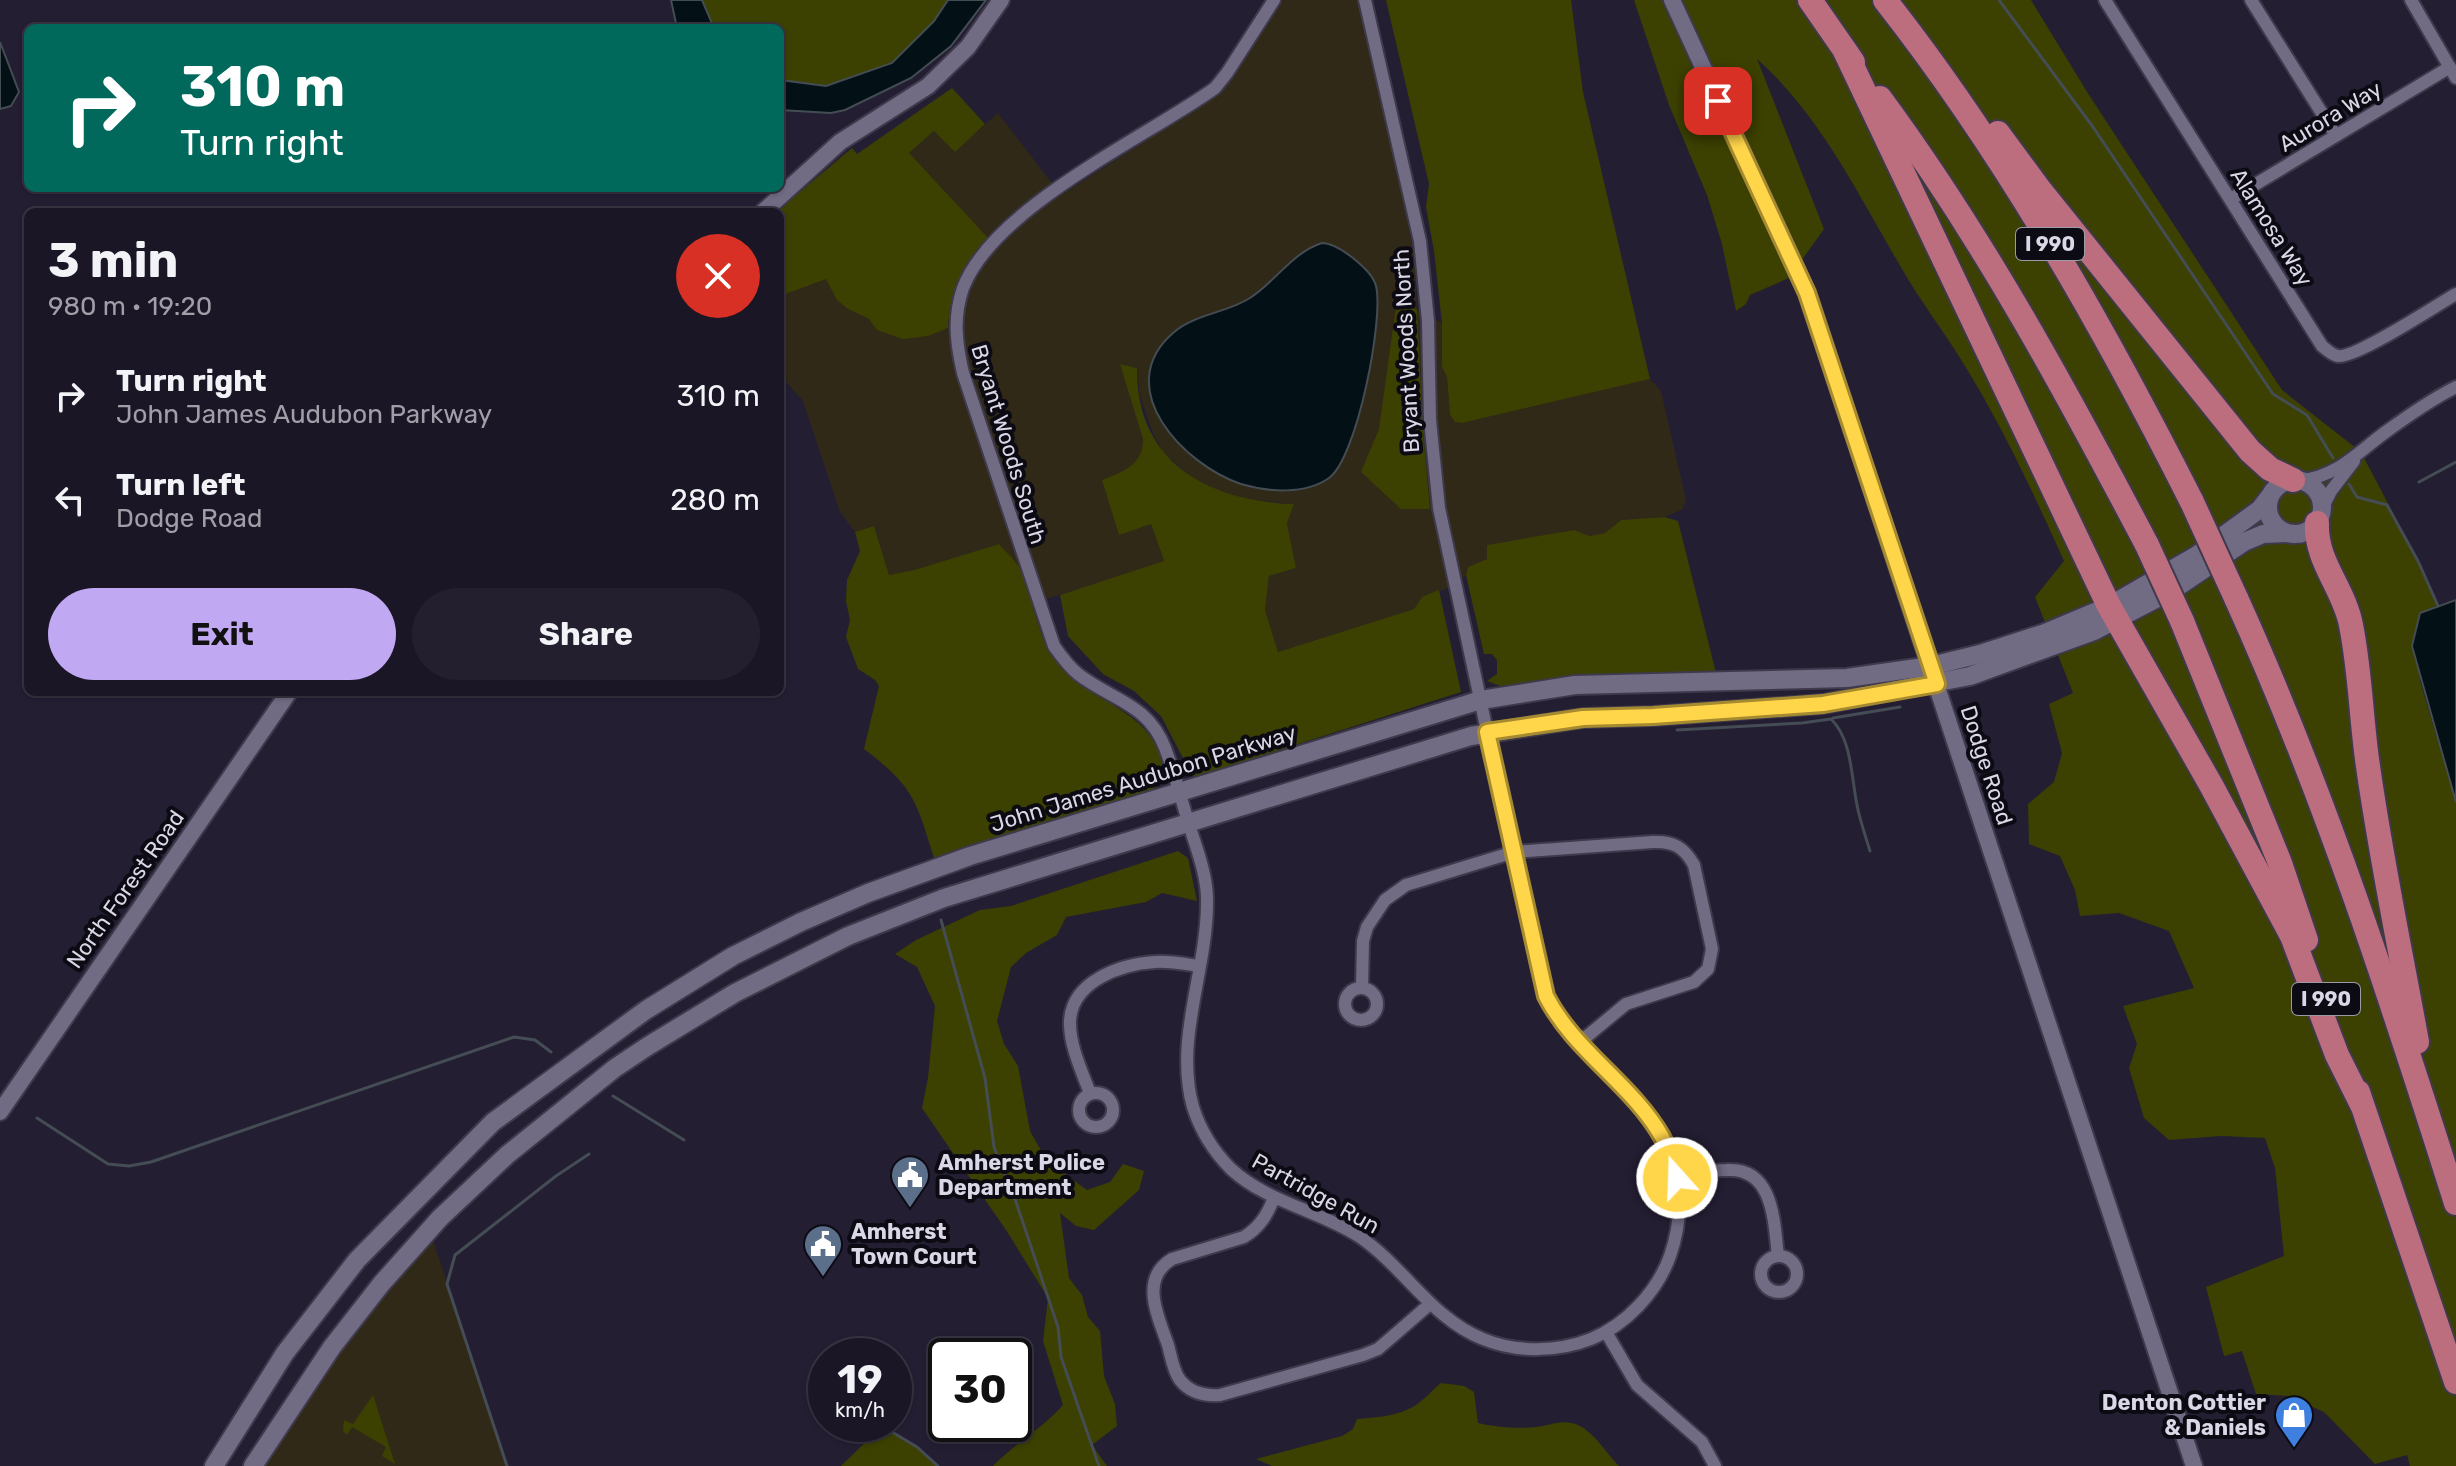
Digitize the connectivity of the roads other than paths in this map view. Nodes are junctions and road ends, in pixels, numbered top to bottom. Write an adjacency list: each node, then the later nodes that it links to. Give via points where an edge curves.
1 (1001, 0): 15 (street, via 968,47 928,86 840,142)
2 (1274, 0): 28 (street, Bryant Woods South, via 1215,88 1059,187 992,244 968,276 957,311 963,373 1048,634 1074,672 1133,706 1152,724)
3 (1365, 0): 26 (street, Bryant Woods North, via 1420,241 1436,493)
4 (1672, 0): 24 (street, Dodge Road, via 1807,293)
5 (1810, 0): 10 (highway, I 990)
6 (1885, 0): 12 (highway, I 990)
7 (2105, 0): 14 (street, Alamosa Way)
8 (2251, 0): 13 (street)
9 (2411, 0): 11 (street)
10 (1845, 51): 23 (highway); 37 (highway, I 990, bridge, via 1977,240 2052,366 2147,545 2280,863)
11 (2453, 73): 13 (street, Aurora Way)
12 (1947, 85): 19 (highway, via 1998,132 2250,451 2270,469); 39 (highway, I 990, bridge, via 2091,313 2192,502 2272,676 2339,850)
13 (2335, 134): 14 (street, Aurora Way)
14 (2231, 199): 16 (street, Alamosa Way, via 2322,346 2338,356 2356,352)
15 (767, 208)
16 (2456, 294)
17 (2455, 387): 18 (street)
18 (2361, 452): 19 (street, via 2328,474); 21 (street, via 2331,491)
19 (2297, 480): 20 (main road, via 2282,482); 21 (main road, via 2316,490)
20 (2270, 496): 22 (main road, via 2268,514); 23 (main road, John James Audubon Parkway, via 2260,509)
21 (2320, 516): 22 (main road, via 2304,533); 39 (highway, via 2318,550 2351,626 2386,883)
22 (2286, 533): 23 (main road, John James Audubon Parkway, via 2244,542 2173,590)
23 (2113, 613): 24 (main road, John James Audubon Parkway); 37 (highway, via 2292,936)
24 (1934, 675): 26 (main road, John James Audubon Parkway, via 1575,685); 27 (main road, John James Audubon Parkway, via 1823,704 1583,718); 52 (street, Dodge Road)
25 (286, 696): 38 (street, North Forest Road)
26 (1481, 700): 27 (street, Bryant Woods North); 28 (main road, John James Audubon Parkway)
27 (1487, 732): 29 (main road, John James Audubon Parkway); 30 (street, Partridge Run)
28 (1179, 792): 29 (street, Bryant Woods South); 31 (main road, John James Audubon Parkway)
29 (1188, 822): 32 (main road, John James Audubon Parkway); 33 (street, Partridge Run, via 1207,888)
30 (1514, 852): 34 (street, via 1406,885 1385,900 1363,941); 35 (street, Partridge Run, via 1546,996); 35 (street, via 1664,841 1682,849 1694,865 1712,949 1708,969 1694,982 1626,1004)
31 (868, 893): 32 (main road); 46 (main road, John James Audubon Parkway, via 693,979 493,1122 357,1260)
32 (878, 923): 47 (main road, John James Audubon Parkway, via 703,1011 615,1068 542,1125 407,1253)
33 (1199, 966): 36 (street, via 1152,962 1103,976 1084,988 1070,1028); 41 (street, Partridge Run, via 1187,1065 1194,1111 1230,1168)
34 (1362, 988)
35 (1580, 1042): 40 (street, Partridge Run, via 1653,1124)
36 (1090, 1093)
37 (2362, 1105): 48 (highway, I 990)
38 (0, 1112)
39 (2436, 1139): 42 (highway, I 990)
40 (1677, 1178): 43 (street, via 1728,1169 1752,1175 1770,1200); 45 (street, Partridge Run, via 1677,1229 1667,1265 1634,1311)
41 (1274, 1198): 44 (street, Partridge Run, via 1315,1212 1360,1237 1393,1263); 44 (street, via 1254,1231 1172,1259 1155,1277 1153,1298 1176,1372 1189,1388 1220,1395 1363,1355 1378,1349)
42 (2456, 1203)
43 (1778, 1256)
44 (1430, 1304): 45 (street, Partridge Run, via 1462,1329 1524,1349 1570,1346)
45 (1606, 1332): 51 (street, via 1637,1385 1702,1442)
46 (285, 1353): 47 (main road); 49 (main road, John James Audubon Parkway)
47 (313, 1374): 50 (main road, John James Audubon Parkway)
48 (2456, 1382)
49 (214, 1466)
50 (253, 1466)
51 (1715, 1466)
52 (2194, 1466)

